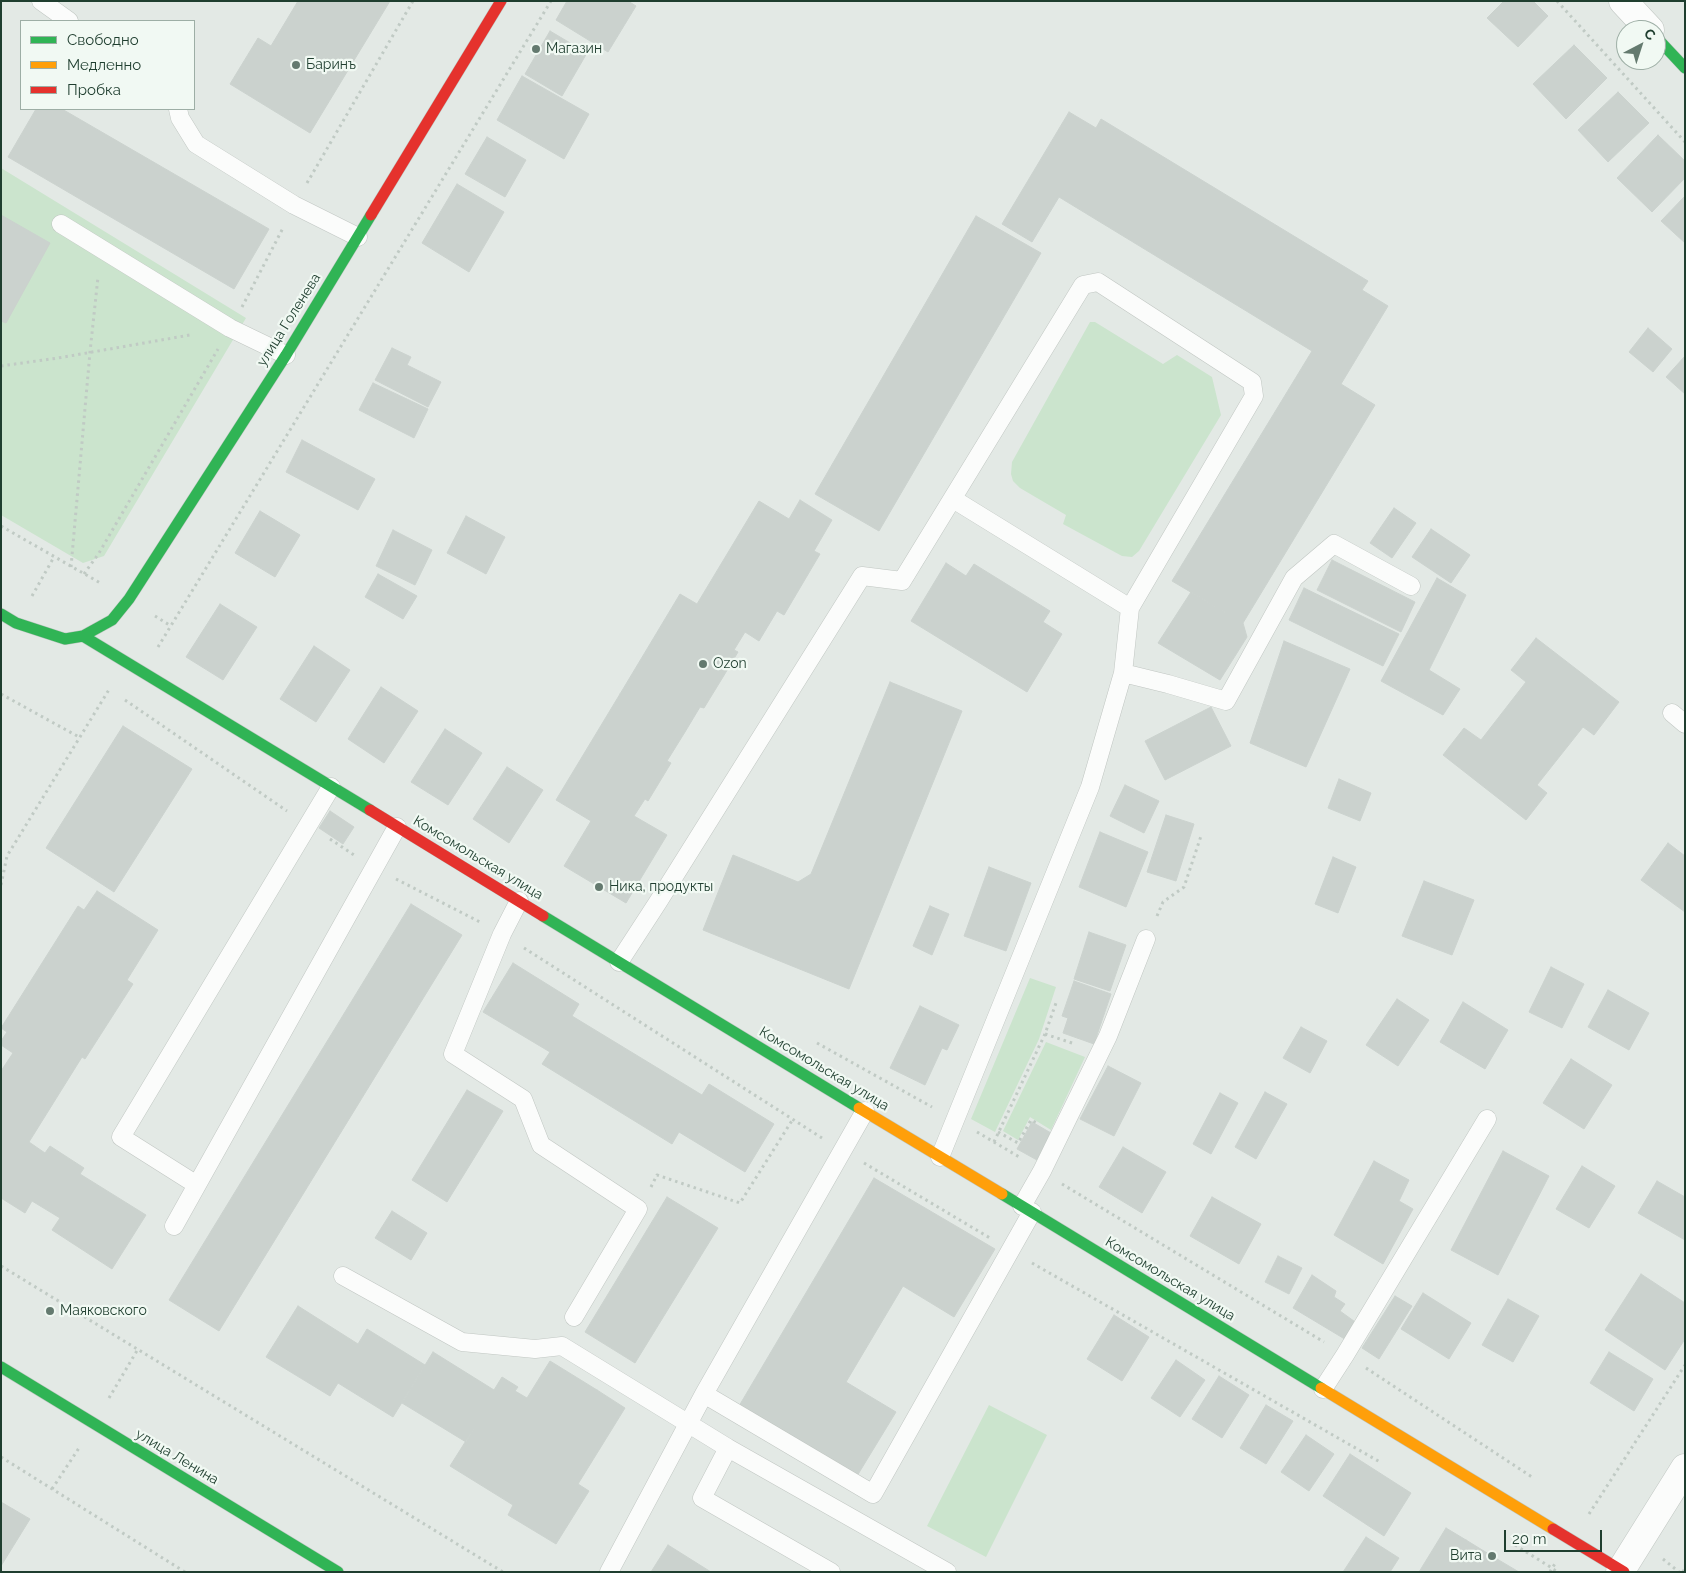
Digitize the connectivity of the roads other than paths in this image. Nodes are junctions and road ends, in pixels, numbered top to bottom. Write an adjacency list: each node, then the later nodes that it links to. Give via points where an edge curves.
1 (41, 1): 4 (lane)
2 (501, 1): 10 (street, улица Голенева)
3 (1623, 1): 5 (street)
4 (68, 20)
5 (1641, 20)
6 (1666, 48): 7 (street)
7 (1685, 68)
8 (178, 110): 10 (lane, via 196,144 294,205)
9 (61, 224): 11 (lane, via 230,328)
10 (358, 237): 11 (street, улица Голенева)
11 (286, 355): 16 (street, улица Голенева, via 130,600 112,620)
12 (953, 499): 14 (lane); 14 (lane, via 1083,285 1098,282 1252,382 1254,396); 22 (lane, via 902,582 862,576)
13 (1411, 586): 17 (lane, via 1334,544 1294,578 1226,701)
14 (1130, 608): 17 (lane)
15 (1, 614): 16 (street, via 16,623 65,639)
16 (83, 636): 18 (street, Комсомольская улица)
17 (1123, 674): 25 (lane, via 1090,787)
18 (331, 787): 19 (street, Комсомольская улица); 26 (lane, via 121,1137)
19 (397, 827): 20 (street, Комсомольская улица); 26 (lane)
20 (519, 901): 22 (street, Комсомольская улица); 30 (lane, via 502,934 453,1054 523,1099 540,1145 638,1209)
21 (1146, 939): 27 (lane, via 1108,1036)
22 (619, 962): 23 (street, Комсомольская улица)
23 (865, 1111): 25 (street, Комсомольская улица); 33 (lane)
24 (1487, 1119): 32 (lane)
25 (940, 1157): 27 (street, Комсомольская улица)
26 (197, 1185): 28 (lane)
27 (1027, 1209): 32 (street, Комсомольская улица); 33 (lane, via 1011,1251 873,1494)
28 (174, 1226)
29 (343, 1276): 34 (lane, via 462,1342 536,1349 562,1346)
30 (574, 1317)
31 (1, 1367): 38 (street, улица Ленина)
32 (1323, 1389): 37 (street, Комсомольская улица)
33 (704, 1394): 34 (lane)
34 (688, 1424): 35 (lane); 39 (lane)
35 (728, 1448): 40 (lane, via 702,1498); 41 (lane)
36 (1685, 1468): 37 (street)
37 (1622, 1571)
38 (338, 1572)
39 (609, 1572)
40 (831, 1572)
41 (947, 1572)

